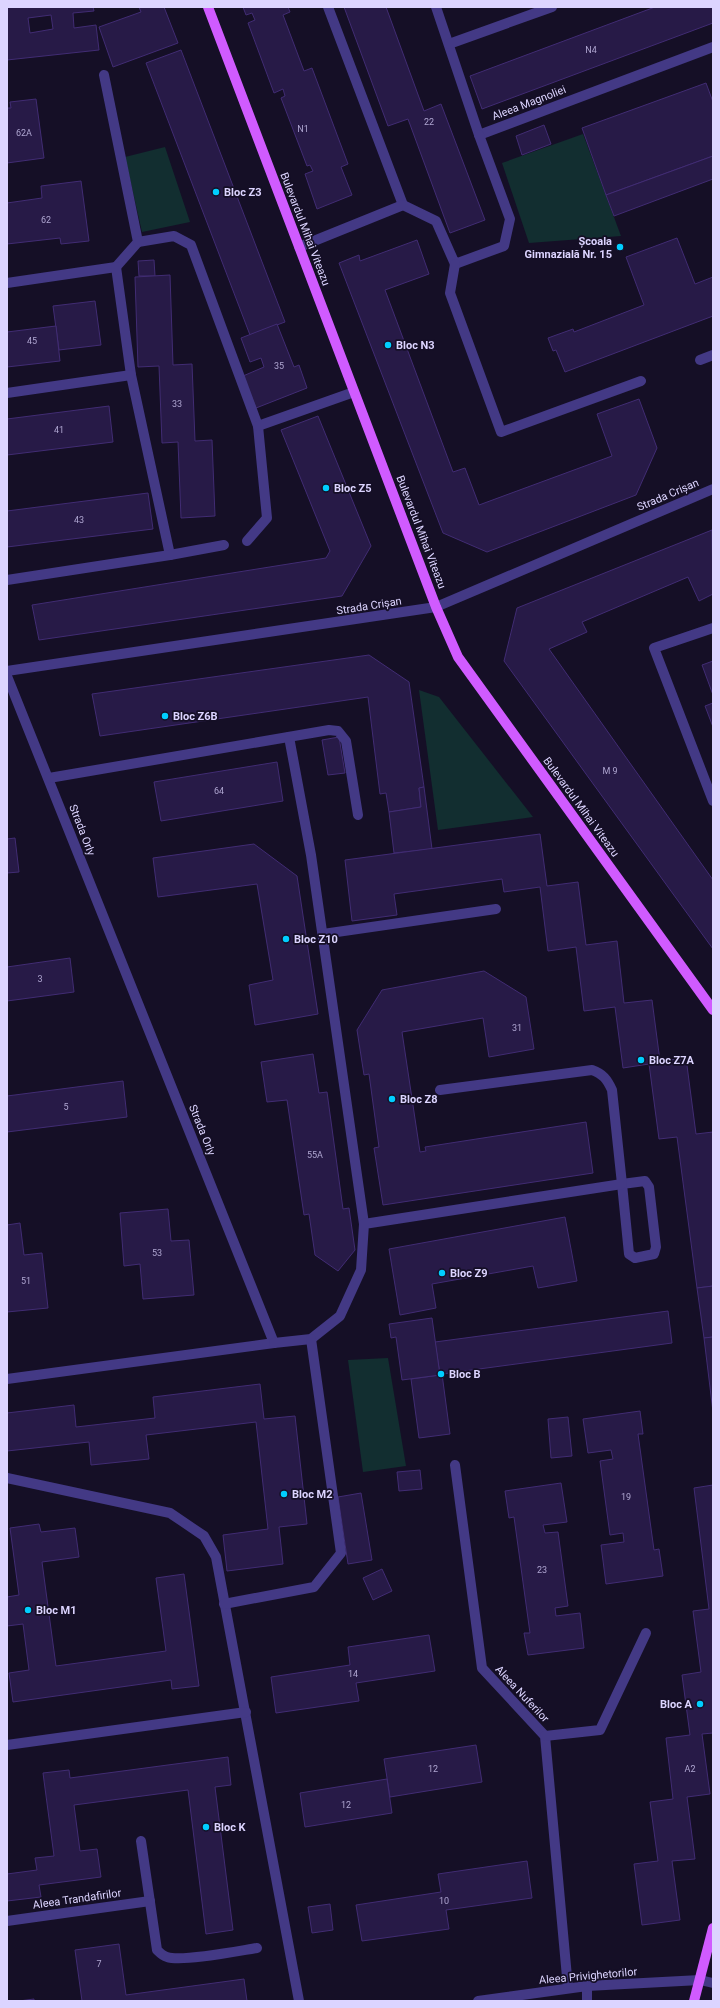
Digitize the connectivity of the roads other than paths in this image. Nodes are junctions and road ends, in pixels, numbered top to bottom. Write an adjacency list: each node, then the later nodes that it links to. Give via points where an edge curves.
1 (208, 7): 11 (main road, Bulevardul Mihai Viteazu)
2 (328, 7): 9 (street)
3 (436, 7): 5 (street)
4 (552, 7): 5 (street)
5 (449, 44): 8 (street)
6 (713, 47): 8 (street, Aleea Magnoliei)
7 (104, 75): 10 (street)
8 (479, 135): 12 (street, via 510,219 504,246)
9 (403, 205): 11 (street); 12 (street, via 436,221)
10 (138, 242): 13 (street); 21 (street, via 174,236 191,245)
11 (299, 247): 19 (main road, Bulevardul Mihai Viteazu)
12 (455, 264): 18 (street, via 450,293 501,432)
13 (116, 267): 14 (street); 17 (street)
14 (7, 282)
15 (713, 355): 16 (street)
16 (700, 360)
17 (132, 375): 20 (street); 25 (street)
18 (641, 381)
19 (354, 392): 21 (street); 27 (main road, Bulevardul Mihai Viteazu)
20 (7, 393)
21 (258, 426): 23 (street, via 267,518)
22 (713, 490): 27 (street, Strada Crișan)
23 (247, 542)
24 (224, 545): 25 (street)
25 (170, 555): 26 (street)
26 (7, 580)
27 (436, 607): 29 (street, Strada Crișan); 37 (main road, Bulevardul Mihai Viteazu, via 458,657)
28 (713, 628): 33 (street, via 654,648)
29 (7, 671)
30 (7, 676): 32 (street, Strada Orly)
31 (289, 737): 32 (street); 34 (street, via 329,730 338,731 343,736 346,741); 36 (street, via 312,856)
32 (49, 778): 42 (street, Strada Orly)
33 (713, 801)
34 (358, 815)
35 (496, 909): 36 (street)
36 (323, 934): 40 (street)
37 (713, 1010)
38 (440, 1090): 39 (street, via 592,1070 599,1073 607,1079 612,1090)
39 (622, 1184): 39 (street, via 629,1254 635,1258 650,1256 656,1252 656,1247 649,1187 645,1181); 40 (street)
40 (364, 1224): 41 (street, via 361,1270 340,1316)
41 (311, 1339): 42 (street); 46 (street, via 341,1553 314,1587)
42 (274, 1343): 43 (street)
43 (7, 1380)
44 (455, 1465): 49 (street, Aleea Nuferilor, via 482,1668)
45 (7, 1478): 46 (street, via 170,1513 204,1536 216,1557)
46 (224, 1604): 48 (street)
47 (646, 1633): 49 (street, via 600,1730)
48 (246, 1712): 50 (street); 60 (street)
49 (545, 1736): 59 (street, Aleea Nuferilor)
50 (7, 1744)
51 (141, 1841): 52 (street)
52 (150, 1901): 53 (street, Aleea Trandafirilor); 55 (street, via 157,1950 168,1958)
53 (7, 1921)
54 (713, 1928): 56 (main road)
55 (257, 1948)
56 (700, 1980): 57 (street, Aleea Privighetorilor); 58 (street, Aleea Privighetorilor); 63 (main road)
57 (713, 1983)
58 (587, 1986): 59 (street, Aleea Privighetorilor); 62 (street)
59 (568, 1988): 61 (street, Aleea Privighetorilor)
60 (299, 2001)
61 (478, 2001)
62 (587, 2001)
63 (694, 2001)

